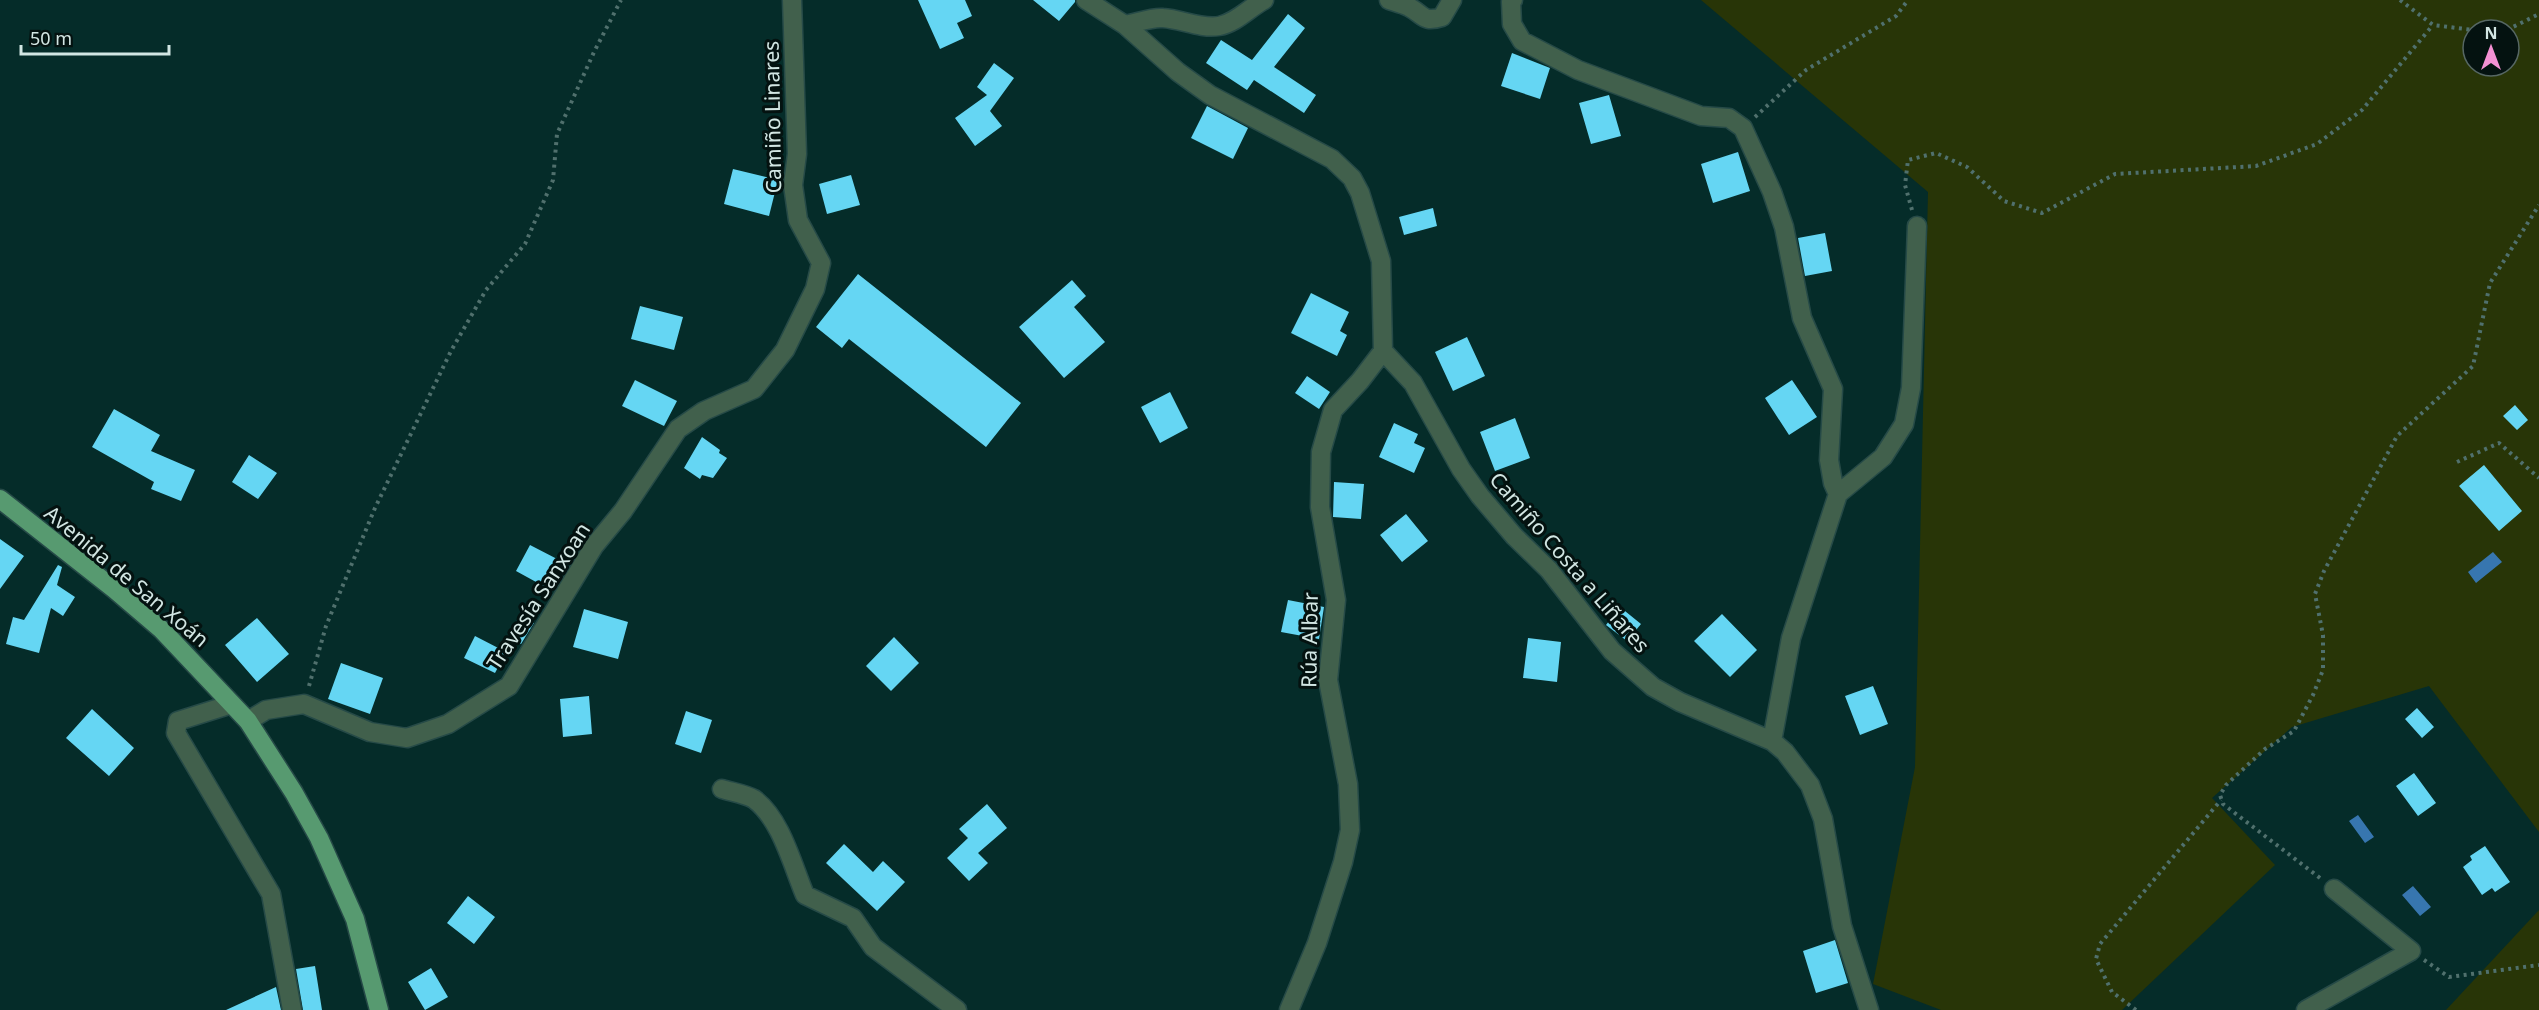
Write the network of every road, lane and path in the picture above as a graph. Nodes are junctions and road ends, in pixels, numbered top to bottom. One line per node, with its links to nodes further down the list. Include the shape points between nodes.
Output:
1 (621, 0): 25 (path, via 557,134 553,180 525,244 486,291 451,351 375,508 326,626)
2 (792, 0): 19 (street, Camiño Linares, via 797,154 793,185 798,220 821,263 815,289 785,350)
3 (1086, 0): 12 (street)
4 (1264, 0): 12 (street, via 1219,26 1161,18)
5 (1389, 0): 6 (street, via 1432,20 1442,17)
6 (1452, 0)
7 (1908, 0): 15 (path, via 1896,16 1806,70)
8 (2400, 0): 13 (path)
9 (1511, 1): 15 (street, via 1512,24 1522,41 1578,70 1701,116 1729,118)
10 (2539, 14): 11 (path)
11 (2521, 23)
12 (1125, 25): 18 (street, via 1210,95 1332,159 1352,178 1381,261)
13 (2433, 25): 14 (path); 17 (path, via 2362,110 2317,144 2256,166 2115,174 2042,213 2004,201 1967,167 1936,153 1908,160 1905,186)
14 (2461, 28)
15 (1743, 128): 22 (street, via 1772,192 1784,227 1802,318 1833,389 1829,459)
16 (2539, 205): 29 (path, via 2490,283 2473,366 2397,436 2324,571 2315,594 2323,635 2323,670 2294,730 2265,749 2226,785)
17 (1917, 226): 22 (street, via 1911,388 1904,424 1882,457)
18 (1383, 351): 27 (street, Camiño Costa a Liñares, via 1413,383 1480,496 1550,570 1612,651 1653,687); 36 (street, Rúa Albar, via 1333,410 1321,452 1320,507 1336,600 1328,680 1348,784 1350,830 1317,943)
19 (754, 389): 25 (street, Travesía Sanxoan, via 704,411 678,429 594,546 508,686 448,724 407,738 370,732)
20 (2457, 462): 21 (path, via 2499,443)
21 (2539, 478)
22 (1838, 494): 27 (street, via 1791,638)
23 (0, 499): 24 (main road, Avenida de San Xoán, via 162,630)
24 (232, 704): 26 (main road, Avenida de San Xoán); 33 (street, via 178,721 176,733 271,894)
25 (304, 704): 26 (street, via 266,710)
26 (248, 721): 34 (main road, Avenida de San Xoán, via 319,838 354,919)
27 (1772, 741): 37 (street, Camiño Costa a Liñares, via 1810,785 1823,819 1842,926)
28 (722, 789): 35 (street, via 751,798 765,809 805,895 853,918 873,947)
29 (2221, 799): 30 (path); 38 (path, via 2100,944 2096,959 2112,992)
30 (2334, 889): 31 (street)
31 (2411, 951): 32 (path, via 2449,978); 39 (street)
32 (2539, 965)
33 (292, 1010)
34 (379, 1010)
35 (957, 1010)
36 (1289, 1010)
37 (1869, 1010)
38 (2136, 1010)
39 (2306, 1010)

